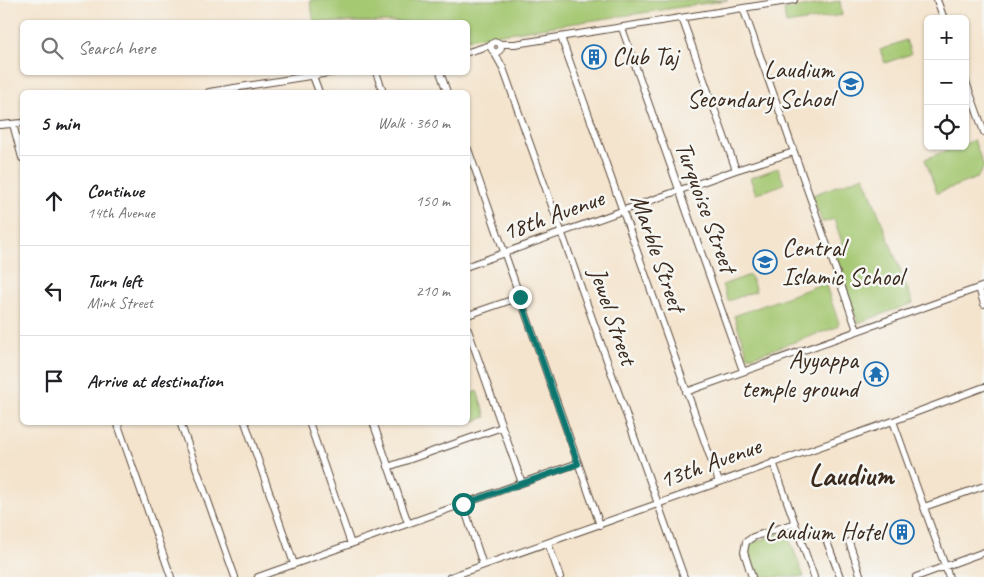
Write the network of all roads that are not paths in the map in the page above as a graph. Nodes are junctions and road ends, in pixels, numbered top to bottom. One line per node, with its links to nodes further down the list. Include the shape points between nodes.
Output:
1 (794, 0): 3 (street)
2 (937, 0): 4 (street)
3 (743, 8): 5 (street); 25 (street)
4 (943, 15)
5 (682, 18): 6 (street); 27 (street)
6 (622, 28): 7 (street); 28 (street, Turquoise Street)
7 (561, 37): 8 (street); 29 (street, Marble Street)
8 (496, 49): 9 (street); 30 (street, Jewel Street)
9 (470, 52)
10 (319, 75): 13 (street)
11 (377, 75): 17 (street)
12 (441, 75): 18 (street)
13 (314, 76): 14 (street); 16 (street)
14 (254, 89): 15 (street)
15 (239, 90)
16 (318, 90)
17 (382, 90)
18 (447, 90)
19 (969, 90): 23 (street)
20 (20, 123): 21 (street)
21 (13, 124): 22 (street); 24 (street)
22 (0, 125)
23 (984, 132)
24 (20, 150)
25 (794, 152): 27 (street, 18th Avenue); 37 (street)
26 (470, 155): 31 (street)
27 (736, 170): 28 (street, 18th Avenue)
28 (679, 191): 29 (street, 18th Avenue); 39 (street, Turquoise Street)
29 (623, 211): 30 (street, 18th Avenue); 41 (street, Marble Street)
30 (562, 233): 31 (street, 18th Avenue); 55 (street, Jewel Street)
31 (504, 254): 32 (street, 18th Avenue); 34 (street)
32 (470, 265)
33 (981, 287): 35 (street); 37 (street)
34 (520, 297): 36 (street); 50 (street)
35 (984, 304)
36 (470, 314)
37 (857, 330): 39 (street)
38 (470, 336): 48 (street)
39 (743, 371): 41 (street)
40 (984, 387): 42 (street, 13th Avenue)
41 (686, 392): 52 (street, Marble Street)
42 (893, 421): 49 (street, 13th Avenue); 57 (street)
43 (118, 425): 69 (street)
44 (181, 425): 70 (street)
45 (246, 425): 66 (street)
46 (309, 425): 64 (street)
47 (374, 425): 51 (street)
48 (502, 427): 51 (street); 53 (street)
49 (773, 462): 52 (street, 13th Avenue); 58 (street)
50 (578, 464): 53 (street); 60 (street)
51 (388, 467): 59 (street)
52 (719, 482): 55 (street, 13th Avenue)
53 (522, 483): 56 (street)
54 (984, 486): 57 (street)
55 (658, 503): 60 (street, 13th Avenue); 74 (street, Jewel Street)
56 (463, 504): 59 (street); 67 (street)
57 (924, 507): 68 (street)
58 (795, 522): 75 (street, via 746,542 745,556); 76 (street)
59 (408, 523): 64 (street)
60 (600, 525): 63 (street, 13th Avenue)
61 (826, 539): 77 (street)
62 (849, 542): 78 (street)
63 (548, 543): 67 (street, 13th Avenue); 73 (street)
64 (351, 544): 66 (street)
65 (984, 552): 68 (street)
66 (294, 564): 71 (street)
67 (483, 565): 72 (street, 13th Avenue)
68 (945, 567): 79 (street); 80 (street)
69 (171, 577)
70 (235, 577)
71 (258, 577)
72 (450, 577)
73 (560, 577)
74 (684, 577)
75 (752, 577)
76 (814, 577)
77 (840, 577)
78 (862, 577)
79 (916, 577)
80 (948, 577)

